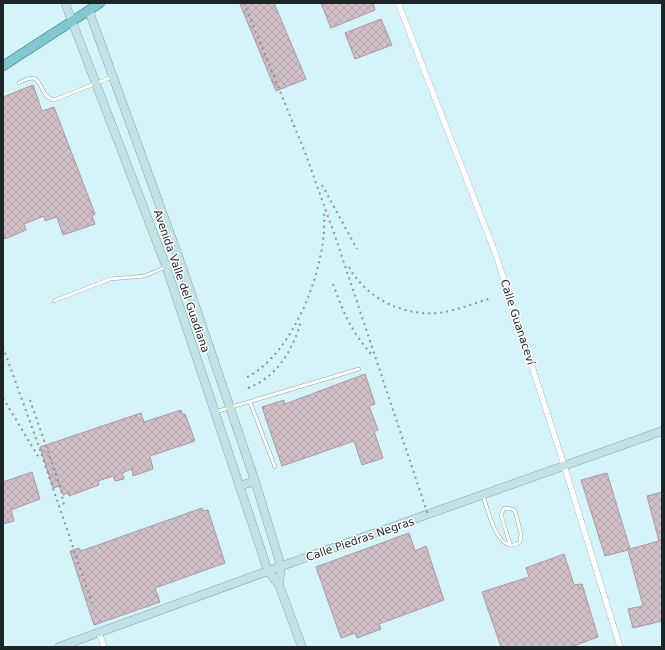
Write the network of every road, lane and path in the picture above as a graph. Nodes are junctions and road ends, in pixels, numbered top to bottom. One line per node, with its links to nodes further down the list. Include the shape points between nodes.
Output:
1 (65, 3): 5 (main road, Avenida Valle del Guadiana)
2 (100, 3): 4 (main road)
3 (398, 3): 18 (street, Calle Guanaceví, via 496,255)
4 (87, 7): 5 (main road); 7 (main road, Avenida Valle del Guadiana)
5 (72, 22): 6 (main road); 9 (main road, Avenida Valle del Guadiana)
6 (3, 66)
7 (113, 76): 9 (lane); 10 (main road, Avenida Valle del Guadiana)
8 (19, 83): 9 (lane, via 34,78 40,83 45,96 54,100)
9 (96, 83): 11 (main road, Avenida Valle del Guadiana)
10 (180, 261): 11 (lane); 15 (main road, Avenida Valle del Guadiana)
11 (166, 266): 12 (lane, via 145,276 110,279); 16 (main road, Avenida Valle del Guadiana)
12 (54, 301)
13 (359, 370): 14 (lane)
14 (250, 402): 15 (lane); 19 (lane)
15 (230, 408): 16 (lane); 20 (main road, Avenida Valle del Guadiana)
16 (213, 412): 21 (main road, Avenida Valle del Guadiana)
17 (662, 432): 18 (main road, Calle Piedras Negras)
18 (564, 465): 22 (main road, Calle Piedras Negras); 31 (street, Calle Guanaceví)
19 (275, 467)
20 (255, 481): 21 (main road); 24 (main road, Avenida Valle del Guadiana)
21 (239, 486): 25 (main road, Avenida Valle del Guadiana)
22 (483, 496): 23 (lane, via 498,537 501,542); 24 (main road, Calle Piedras Negras)
23 (510, 544): 23 (lane, via 520,542 521,534 515,511 504,508 501,515)
24 (281, 566): 25 (main road, Calle Piedras Negras); 26 (main road)
25 (268, 571): 26 (main road, Avenida Valle del Guadiana); 27 (main road, Calle Piedras Negras)
26 (279, 586): 30 (main road)
27 (99, 632): 28 (main road, Calle Piedras Negras); 29 (street)
28 (59, 647)
29 (104, 647)
30 (302, 647)
31 (620, 647)

